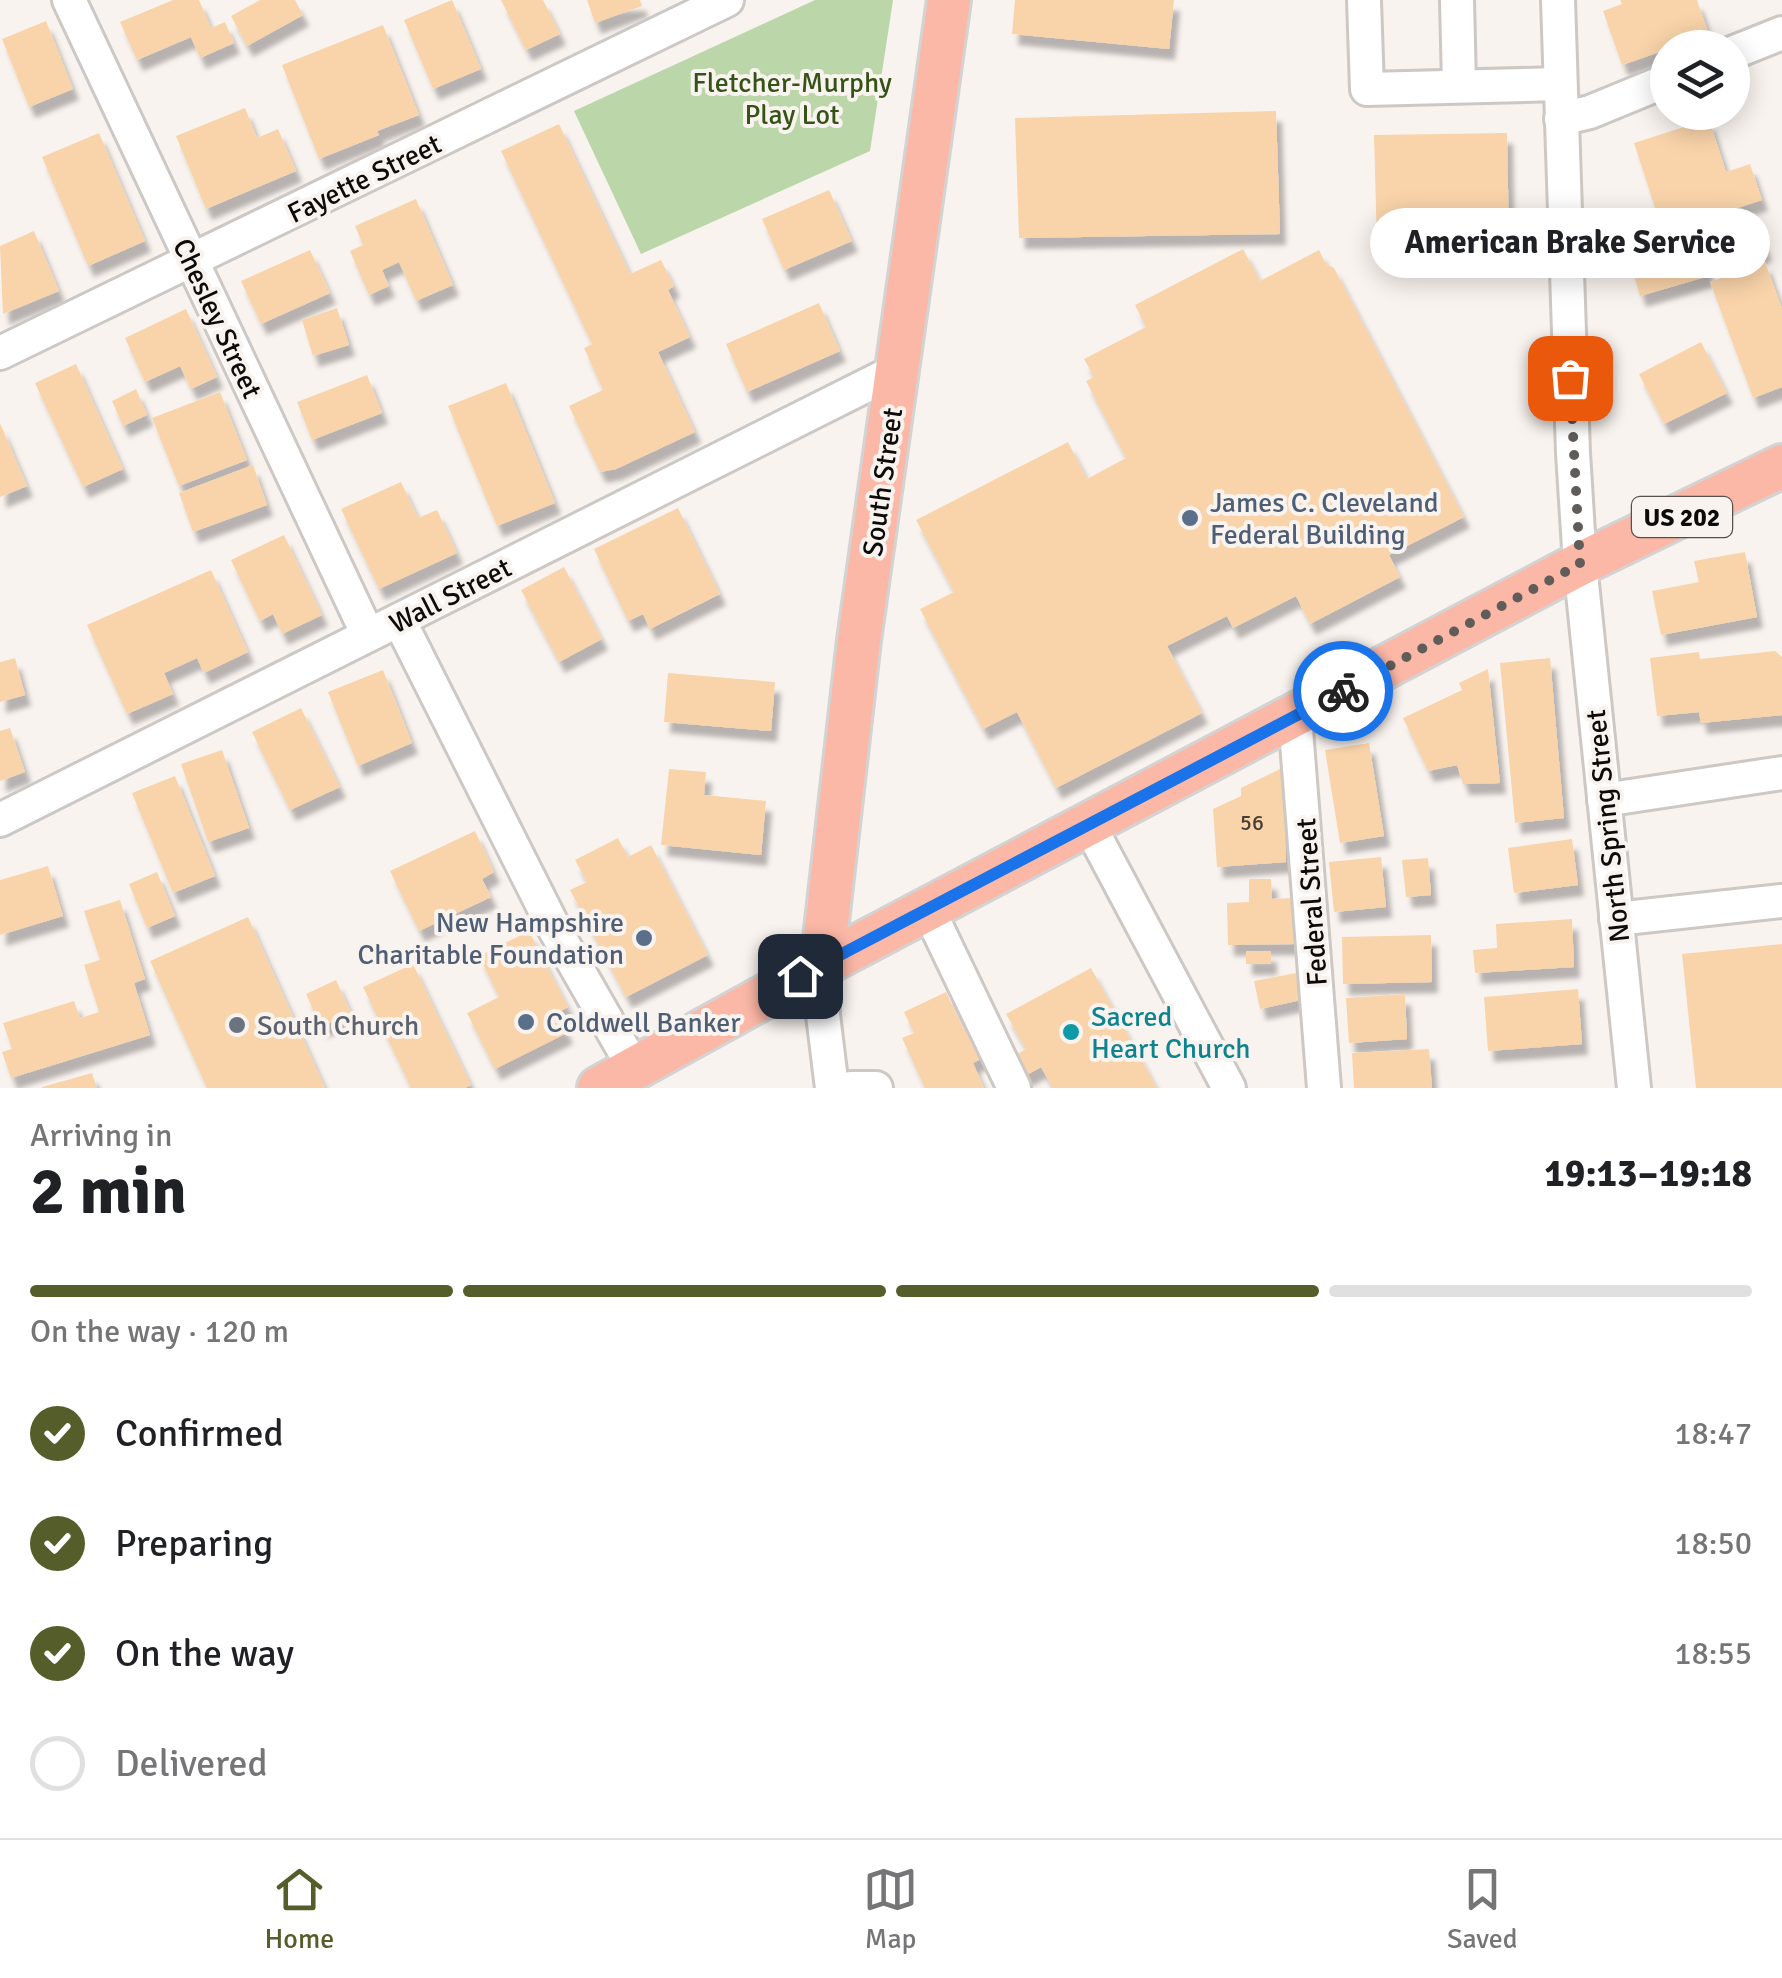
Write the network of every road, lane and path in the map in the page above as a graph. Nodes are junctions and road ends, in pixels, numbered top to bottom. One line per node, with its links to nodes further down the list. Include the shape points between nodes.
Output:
1 (69, 0): 13 (street, Chesley Street)
2 (728, 0): 13 (street, Fayette Street)
3 (950, 0): 15 (main road, South Street)
4 (1364, 0): 10 (street, via 1366,89)
5 (1457, 0): 10 (street)
6 (1558, 0): 9 (street, North Spring Street)
7 (1782, 33): 8 (street)
8 (1750, 46)
9 (1560, 84): 10 (street); 12 (street, North Spring Street)
10 (1459, 85)
11 (1650, 87): 12 (street)
12 (1561, 119): 17 (street, North Spring Street)
13 (192, 262): 14 (street, Fayette Street); 19 (street, Chesley Street)
14 (0, 353)
15 (899, 369): 18 (street, Wall Street); 28 (main road, South Street)
16 (1782, 466): 17 (main road, US 202)
17 (1580, 564): 20 (main road, US 202); 22 (street, North Spring Street)
18 (400, 620): 19 (street, Wall Street); 29 (street, via 554,928)
19 (368, 635): 23 (street, Wall Street)
20 (1296, 717): 24 (main road, US 202); 35 (street, Federal Street)
21 (1782, 773): 22 (street)
22 (1604, 800): 27 (street, North Spring Street)
23 (0, 820)
24 (1089, 825): 26 (main road, US 202); 34 (street)
25 (1782, 901): 27 (street)
26 (928, 909): 28 (main road, US 202); 33 (street)
27 (1616, 919): 36 (street, North Spring Street)
28 (822, 964): 29 (main road, US 202); 30 (street)
29 (616, 1078)
30 (832, 1088)
31 (851, 1088): 32 (street)
32 (876, 1088)
33 (1014, 1088)
34 (1228, 1088)
35 (1324, 1088)
36 (1634, 1088)

